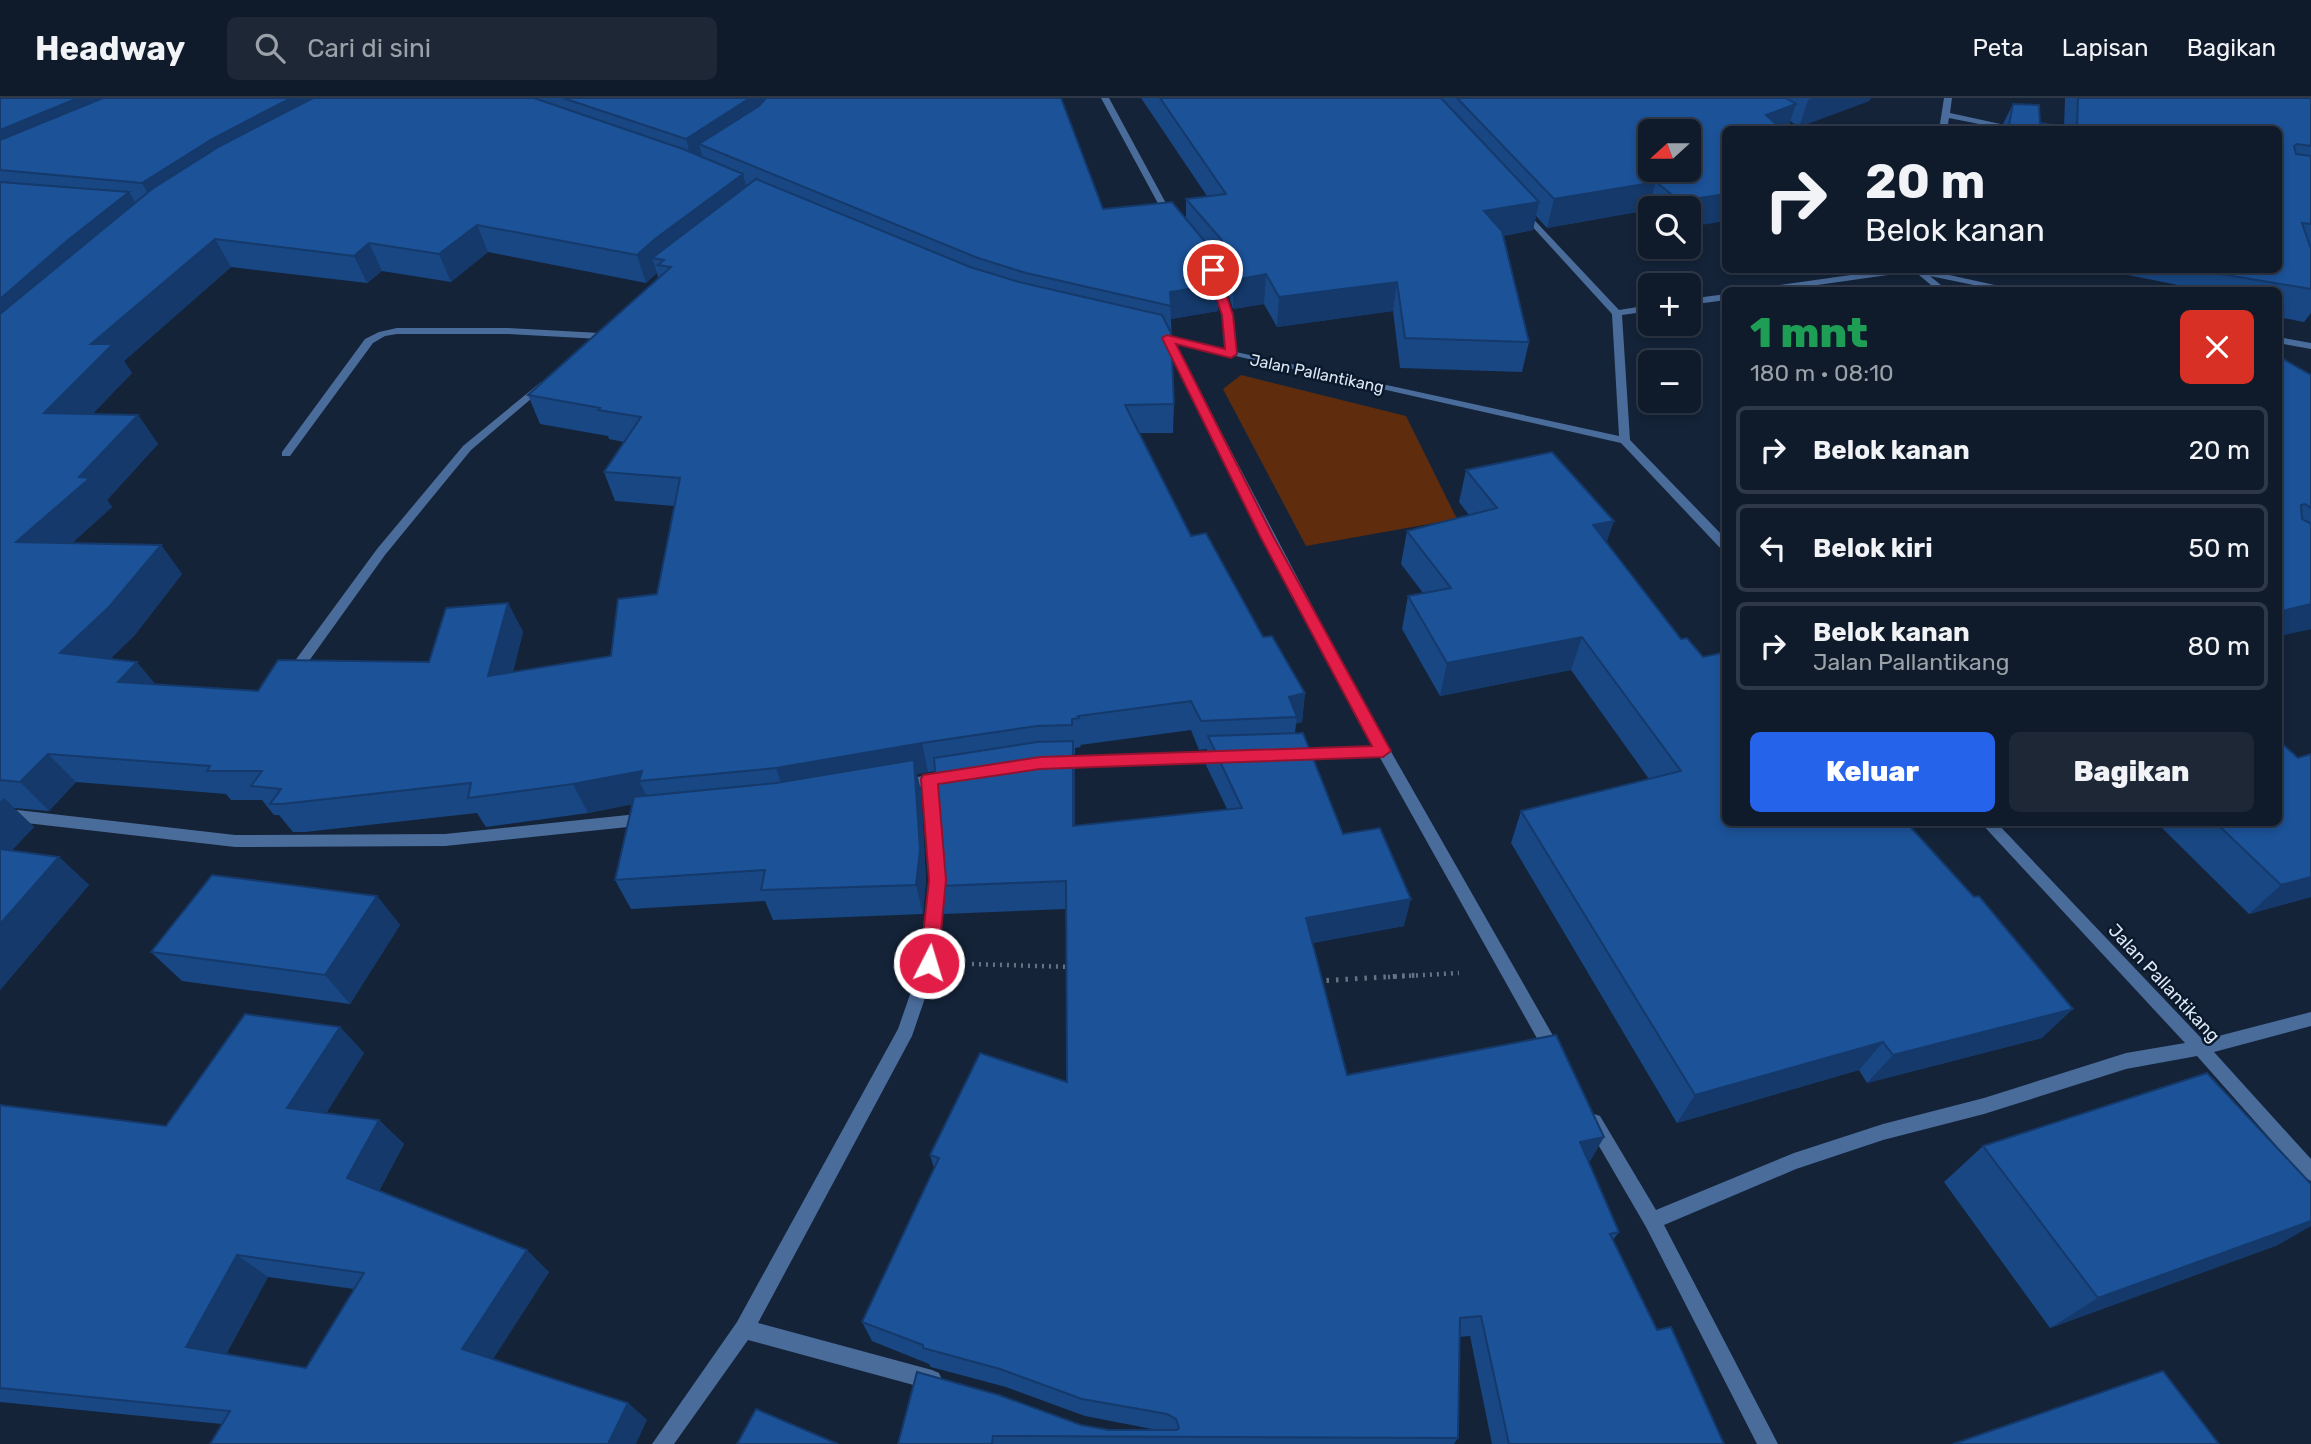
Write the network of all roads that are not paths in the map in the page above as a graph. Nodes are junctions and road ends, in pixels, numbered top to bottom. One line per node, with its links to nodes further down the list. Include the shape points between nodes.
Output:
1 (1105, 98): 9 (street)
2 (1747, 98): 5 (street)
3 (1948, 98): 4 (street)
4 (1947, 116): 6 (street); 7 (street)
5 (1789, 126)
6 (1944, 126)
7 (2002, 126)
8 (1512, 199): 22 (street)
9 (1179, 229)
10 (1204, 260): 30 (street, via 1213,270 1227,315)
11 (1882, 273): 16 (street)
12 (1920, 273): 17 (street)
13 (1927, 273): 15 (street)
14 (1950, 273): 15 (street)
15 (1954, 280): 18 (street)
16 (1786, 287)
17 (1938, 287)
18 (1995, 287)
19 (1722, 298): 20 (street)
20 (1701, 300)
21 (1638, 310): 22 (street)
22 (1617, 313): 32 (street)
23 (610, 327): 25 (street)
24 (1139, 331): 26 (street, Jalan Pallantikang)
25 (600, 336): 28 (street); 33 (street, via 508,331 382,334 369,341)
26 (1167, 338): 30 (street, Jalan Pallantikang); 36 (street)
27 (2282, 341): 29 (street)
28 (590, 345)
29 (2311, 345)
30 (1231, 354): 32 (street, Jalan Pallantikang)
31 (549, 379): 35 (street, via 467,448 381,552)
32 (1625, 440): 34 (street)
33 (286, 454)
34 (1722, 543)
35 (291, 676)
36 (1383, 751): 37 (street); 48 (street)
37 (1275, 755)
38 (1234, 757): 39 (street)
39 (1040, 763)
40 (966, 774): 41 (street)
41 (929, 779): 42 (street); 52 (street, via 937,880 929,963 906,1031)
42 (890, 786)
43 (0, 814): 44 (street, via 235,841 445,840)
44 (664, 817)
45 (1991, 826): 47 (street, Jalan Pallantikang)
46 (2311, 1019): 47 (street)
47 (2200, 1048): 50 (street, Jalan Pallantikang); 51 (street, via 2126,1061 1883,1132 1794,1161)
48 (1561, 1066)
49 (1582, 1101): 51 (street)
50 (2311, 1172)
51 (1651, 1221): 55 (street)
52 (744, 1329): 53 (street); 54 (street)
53 (953, 1385)
54 (662, 1444)
55 (1768, 1444)

